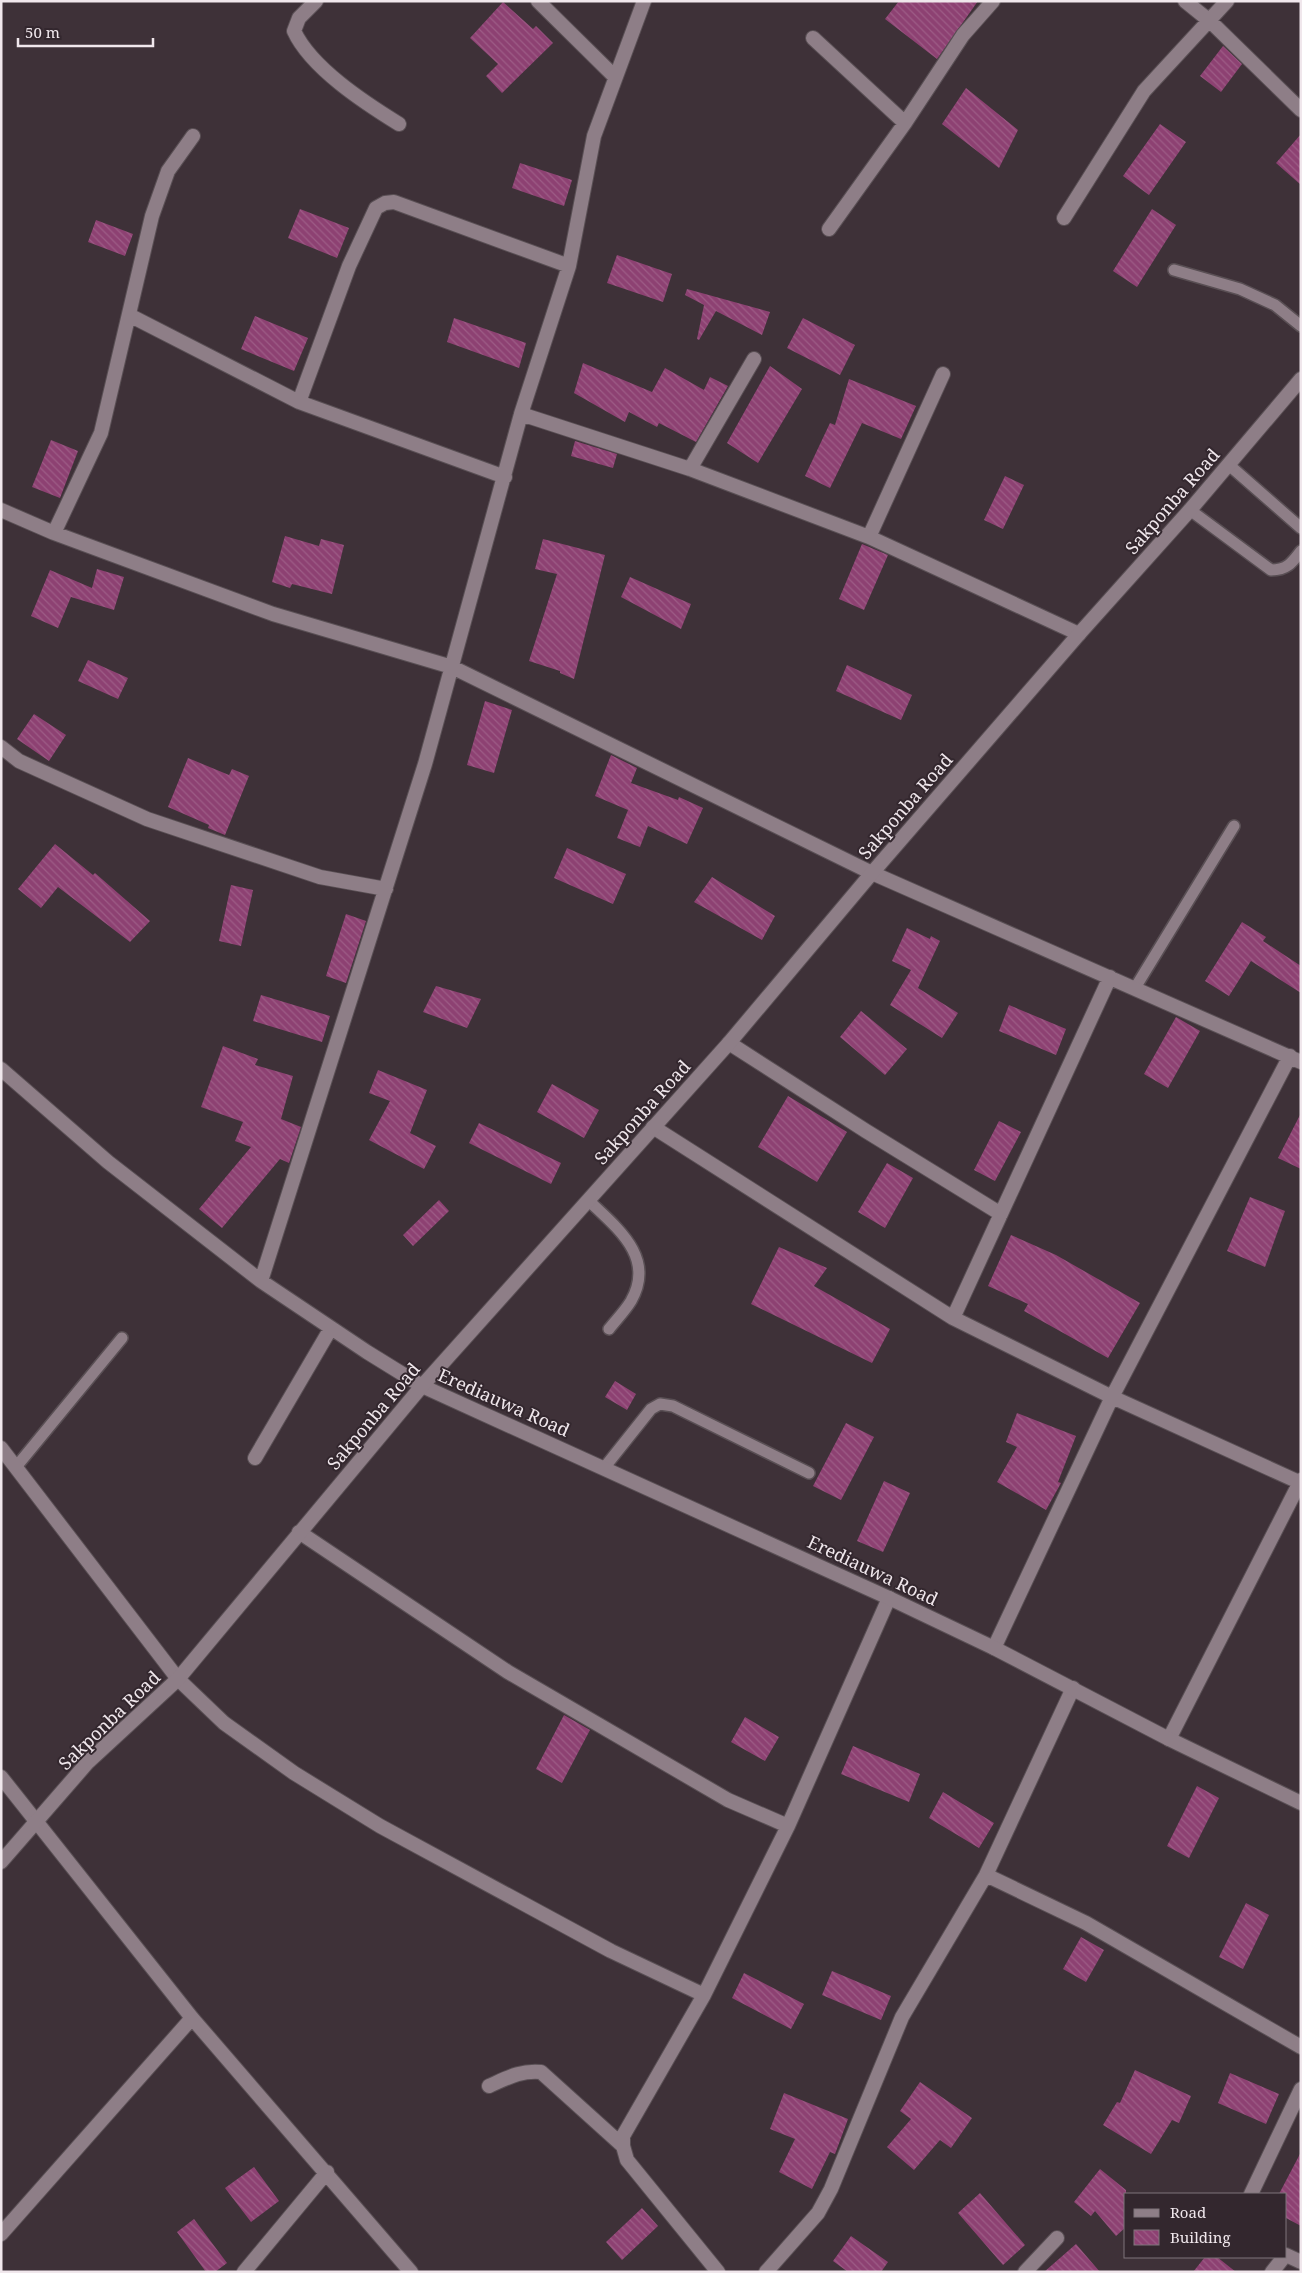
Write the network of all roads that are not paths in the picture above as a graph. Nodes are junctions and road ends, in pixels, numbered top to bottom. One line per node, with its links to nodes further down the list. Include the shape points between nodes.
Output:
1 (316, 1): 12 (street, via 299,18 294,31 301,45 355,96)
2 (538, 1): 9 (street)
3 (644, 1): 9 (street)
4 (993, 1): 11 (street, via 963,35)
5 (1186, 1): 7 (street)
6 (1227, 1): 7 (street)
7 (1210, 22): 10 (street); 14 (street, via 1144,92)
8 (813, 38): 11 (street)
9 (614, 76): 16 (street, via 594,136)
10 (1301, 110)
11 (905, 123): 15 (street)
12 (399, 124)
13 (193, 136): 18 (street, via 164,180)
14 (1064, 218)
15 (829, 229)
16 (569, 266): 23 (street, via 394,202 385,203 376,208 349,266); 24 (street)
17 (1174, 270): 19 (lane, via 1240,289 1275,305)
18 (128, 315): 23 (street); 31 (street, via 101,433)
19 (1301, 326)
20 (754, 359): 26 (street)
21 (943, 374): 32 (street)
22 (1301, 379): 25 (street, Sakponba Road)
23 (299, 402): 27 (street)
24 (521, 414): 26 (street); 27 (street)
25 (1229, 464): 29 (street, Sakponba Road); 30 (lane)
26 (690, 469): 32 (street)
27 (505, 477): 35 (street)
28 (1, 510): 31 (street)
29 (1190, 510): 33 (lane, via 1271,570 1290,566); 34 (street, Sakponba Road)
30 (1301, 528)
31 (54, 533): 35 (street, via 273,614)
32 (869, 537): 34 (street)
33 (1301, 551)
34 (1079, 634): 38 (street, Sakponba Road)
35 (452, 667): 38 (street); 39 (street)
36 (1, 747): 39 (street, via 19,761 147,819 320,878)
37 (1234, 826): 41 (lane)
38 (872, 873): 40 (street); 42 (street, Sakponba Road)
39 (386, 889): 48 (street)
40 (1110, 977): 41 (street); 47 (street)
41 (1135, 988): 43 (street)
42 (729, 1043): 45 (street, Sakponba Road); 47 (street)
43 (1295, 1059): 54 (street)
44 (1, 1069): 48 (street, Erediauwa Road, via 108,1162)
45 (653, 1127): 46 (street, Sakponba Road); 49 (street)
46 (588, 1200): 51 (lane, via 627,1238 640,1280 631,1302); 53 (street, Sakponba Road)
47 (1001, 1214): 49 (street)
48 (261, 1281): 50 (street, Erediauwa Road)
49 (953, 1318): 54 (street)
50 (331, 1328): 53 (street, Erediauwa Road); 56 (street)
51 (609, 1329)
52 (122, 1338): 57 (lane)
53 (422, 1386): 58 (street, Erediauwa Road); 61 (street, Sakponba Road)
54 (1112, 1397): 60 (street); 63 (street)
55 (1, 1448): 57 (street)
56 (255, 1458)
57 (16, 1467): 64 (street)
58 (604, 1468): 59 (lane, via 651,1409 660,1404 673,1406); 62 (street, Erediauwa Road)
59 (809, 1473)
60 (1300, 1482): 66 (street)
61 (298, 1532): 64 (street, Sakponba Road); 70 (street, via 508,1672 728,1800)
62 (889, 1598): 63 (street, Erediauwa Road); 70 (street)
63 (994, 1648): 65 (street, Erediauwa Road)
64 (178, 1679): 69 (street, Sakponba Road, via 88,1762); 73 (street, via 224,1722 294,1773 380,1826 611,1951)
65 (1073, 1688): 66 (street, Erediauwa Road); 72 (street)
66 (1169, 1739): 68 (street, Erediauwa Road)
67 (1, 1777): 69 (street)
68 (1301, 1803)
69 (38, 1821): 71 (street, Sakponba Road); 74 (street)
70 (788, 1826): 73 (street)
71 (1, 1862)
72 (986, 1875): 75 (street, via 1086,1923); 89 (street, via 902,2017 818,2214)
73 (704, 1995): 78 (street, via 623,2136)
74 (192, 2018): 79 (street); 81 (street)
75 (1301, 2047)
76 (489, 2086): 78 (street, via 514,2074 541,2072)
77 (1301, 2089): 80 (street)
78 (623, 2146): 88 (street, via 627,2160)
79 (327, 2172): 86 (street); 87 (street)
80 (1251, 2193)
81 (1, 2234)
82 (1057, 2238): 90 (street)
83 (1287, 2257): 85 (street)
84 (1283, 2258): 91 (street)
85 (1301, 2262)
86 (244, 2272)
87 (411, 2272)
88 (718, 2272)
89 (766, 2272)
90 (1025, 2272)
91 (1272, 2272)

